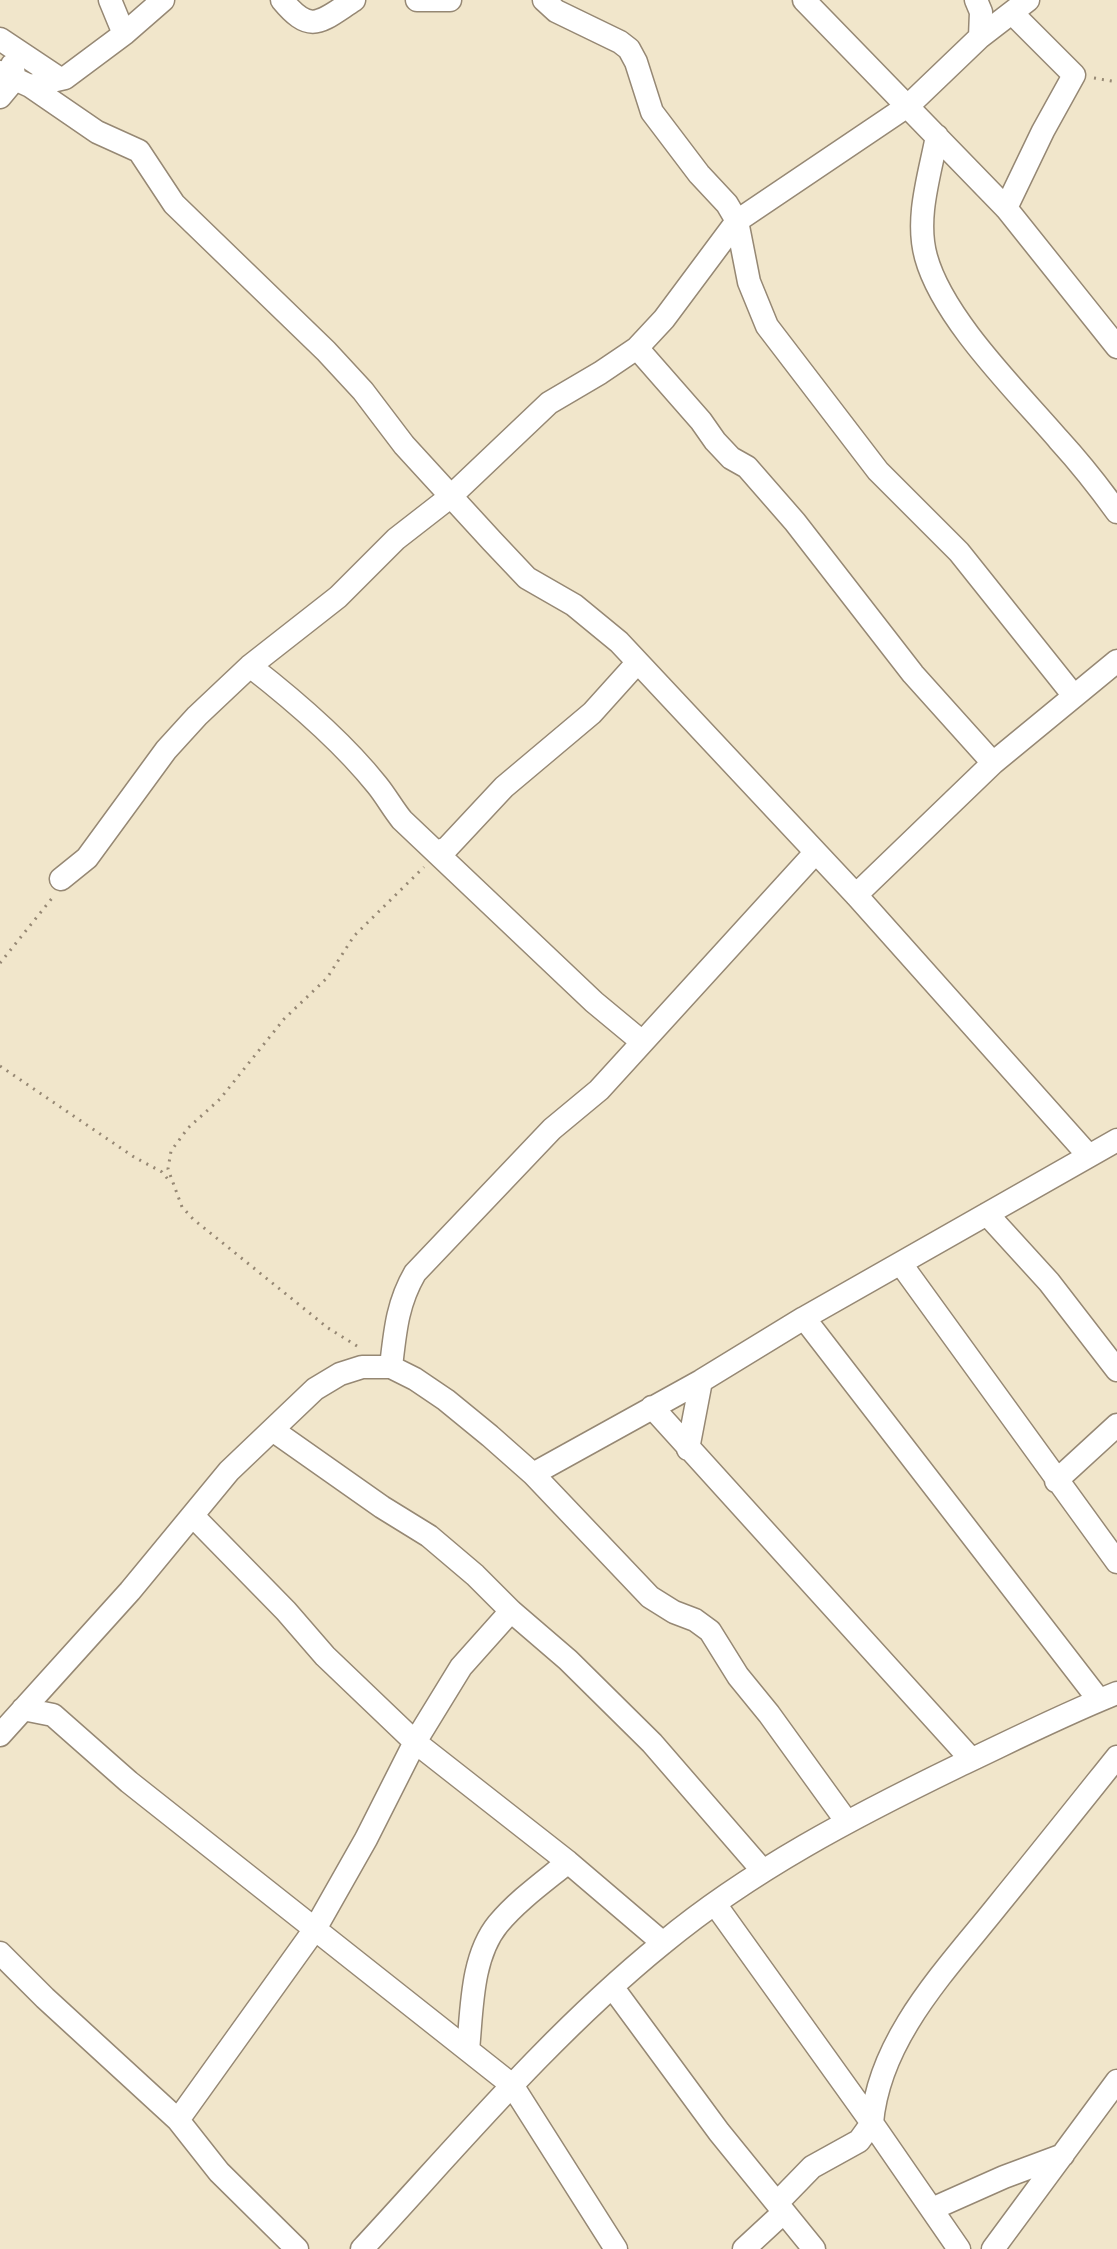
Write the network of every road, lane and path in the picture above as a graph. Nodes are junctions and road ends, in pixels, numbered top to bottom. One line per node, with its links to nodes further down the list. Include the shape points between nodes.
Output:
1 (110, 0): 11 (street)
2 (163, 0): 11 (street)
3 (282, 0): 4 (street, via 302,22 312,23)
4 (354, 0)
5 (417, 0): 6 (street)
6 (450, 0)
7 (544, 0): 23 (street, via 629,49 652,112)
8 (804, 0): 19 (street)
9 (976, 0): 12 (street)
10 (1020, 7): 12 (street); 14 (street)
11 (124, 34): 15 (street)
12 (980, 37): 19 (street)
13 (2, 42): 15 (street); 16 (street)
14 (1074, 75): 17 (path); 22 (street)
15 (62, 78): 16 (street); 20 (street)
16 (15, 79): 18 (street); 20 (street)
17 (1117, 82)
18 (0, 97)
19 (909, 105): 21 (street); 23 (street)
20 (62, 109): 26 (street, via 139,151 174,204 326,351)
21 (937, 136): 22 (street); 27 (street, via 922,219 925,256 938,288 973,340)
22 (1006, 208): 24 (street)
23 (737, 221): 25 (street); 31 (street, via 749,282 767,326 878,471 959,552)
24 (1117, 347)
25 (637, 348): 26 (street, via 549,403); 32 (street, via 715,441 747,467 795,522 913,674)
26 (450, 497): 29 (street, via 527,578 574,605); 30 (street, via 396,539 338,597)
27 (1117, 512)
28 (1117, 661): 31 (street)
29 (637, 663): 33 (street, via 592,713); 34 (street)
30 (250, 666): 33 (street, via 327,732 402,820); 35 (street, via 166,750 87,858)
31 (1074, 696): 32 (street)
32 (993, 763): 36 (street)
33 (437, 852): 38 (street); 42 (path, via 354,936 327,978 188,1128 171,1151 168,1169)
34 (815, 853): 36 (street); 38 (street)
35 (61, 879): 37 (path, via 52,899)
36 (856, 895): 41 (street)
37 (0, 963)
38 (641, 1041): 46 (street, via 599,1090 552,1129 415,1273)
39 (0, 1066): 42 (path, via 162,1172)
40 (1117, 1140): 41 (street)
41 (1089, 1156): 43 (street)
42 (174, 1186): 46 (path, via 193,1219)
43 (987, 1214): 44 (street); 47 (street, via 1049,1282)
44 (901, 1264): 45 (street); 54 (street)
45 (804, 1318): 48 (street); 59 (street)
46 (375, 1363): 51 (street, via 315,1389); 53 (street, via 415,1379 446,1400)
47 (1117, 1370)
48 (701, 1381): 49 (street); 52 (street)
49 (652, 1407): 52 (street); 53 (street)
50 (1117, 1425): 54 (street)
51 (274, 1431): 55 (street, via 229,1471); 57 (street, via 429,1536)
52 (688, 1449): 65 (street)
53 (533, 1474): 66 (street, via 650,1597 710,1631)
54 (1056, 1481): 56 (street)
55 (193, 1516): 58 (street); 63 (street)
56 (1117, 1562)
57 (511, 1611): 63 (street, via 461,1667); 68 (street, via 652,1743)
58 (50, 1679): 60 (street); 61 (street)
59 (1108, 1696): 65 (street)
60 (23, 1709): 61 (street); 62 (street)
61 (53, 1715): 70 (street)
62 (0, 1735)
63 (415, 1742): 67 (street); 70 (street)
64 (1117, 1757): 78 (street, via 924,1997 878,2086)
65 (971, 1759): 66 (street)
66 (847, 1822): 68 (street)
67 (568, 1862): 71 (street); 74 (street, via 497,1925 476,1983)
68 (763, 1871): 69 (street)
69 (715, 1904): 71 (street); 78 (street)
70 (315, 1929): 74 (street); 77 (street)
71 (663, 1943): 73 (street)
72 (0, 1953): 77 (street)
73 (613, 1988): 76 (street); 80 (street)
74 (468, 2050): 76 (street)
75 (1117, 2081): 79 (street)
76 (512, 2085): 83 (street); 84 (street)
77 (178, 2120): 82 (street, via 219,2172)
78 (872, 2123): 80 (street, via 859,2141 812,2167); 81 (street)
79 (1064, 2155): 81 (street); 88 (street)
80 (780, 2208): 85 (street); 86 (street)
81 (932, 2209): 87 (street)
82 (297, 2249)
83 (362, 2249)
84 (616, 2249)
85 (744, 2249)
86 (814, 2249)
87 (959, 2249)
88 (993, 2249)

